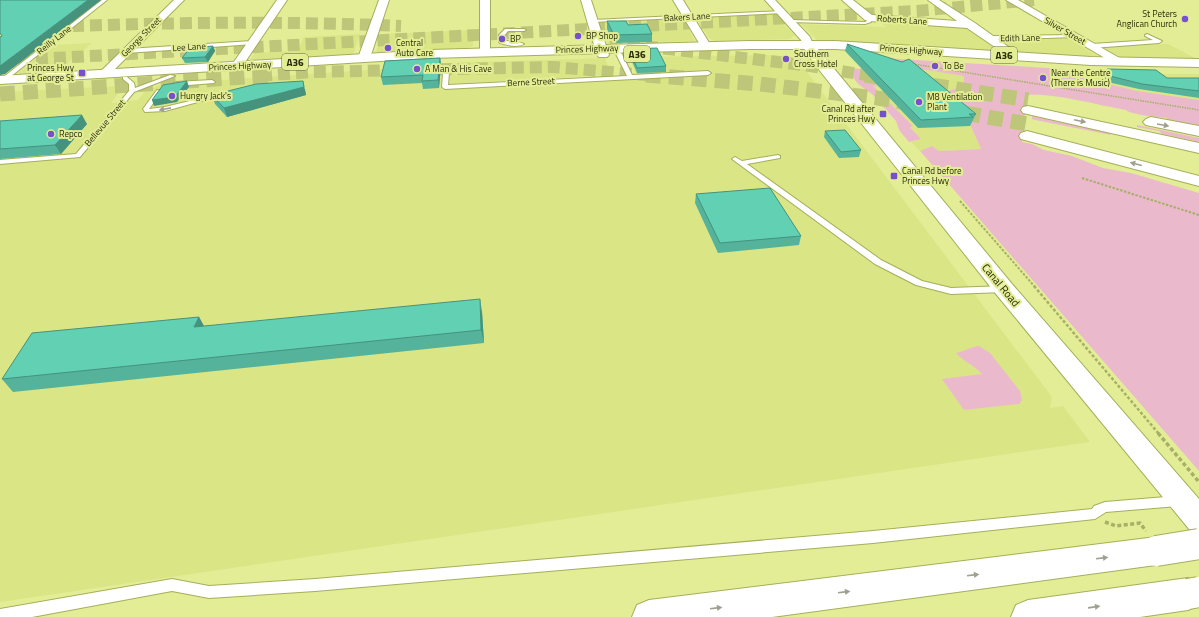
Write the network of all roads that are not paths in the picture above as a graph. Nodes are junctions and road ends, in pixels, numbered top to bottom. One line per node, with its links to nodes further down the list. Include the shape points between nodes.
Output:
1 (105, 0): 44 (lane, Reilly Lane)
2 (178, 0): 30 (street, George Street)
3 (282, 0): 24 (street)
4 (384, 0): 34 (street)
5 (485, 0): 31 (street)
6 (586, 0): 15 (street)
7 (678, 0): 13 (street)
8 (770, 0): 12 (street)
9 (847, 0): 14 (street)
10 (933, 0): 17 (street)
11 (1011, 0): 21 (street, Silver Street)
12 (782, 12): 13 (lane, Bakers Lane); 16 (street)
13 (688, 17): 15 (lane, Bakers Lane); 26 (street)
14 (869, 18): 16 (lane, Roberts Lane, via 869,22 865,23); 17 (street, Roberts Lane)
15 (593, 21): 29 (street)
16 (789, 21): 28 (street)
17 (970, 25): 22 (street)
18 (524, 30): 20 (lane, via 507,30)
19 (1148, 35): 27 (lane, via 1159,41)
20 (501, 36)
21 (1074, 36): 22 (lane, Edith Lane); 27 (street, Silver Street)
22 (989, 38): 33 (street)
23 (502, 42): 25 (lane)
24 (252, 43): 30 (lane, Lee Lane); 37 (street)
25 (521, 44)
26 (706, 46): 28 (main road, Princes Highway / A36); 29 (main road, Princes Highway / A36)
27 (1092, 46): 35 (street, Silver Street)
28 (811, 48): 32 (main road, Princes Highway / A36); 33 (main road, Princes Highway / A36); 38 (main road, Princes Highway / A36, via 1107,68); 56 (main road, Canal Road)
29 (602, 51): 31 (main road, Princes Highway / A36); 32 (main road, Princes Highway / A36); 46 (main road, Princes Highway / A36, via 446,59)
30 (126, 52): 41 (street, George Street)
31 (485, 52): 34 (main road, Princes Highway / A36)
32 (619, 54): 43 (lane)
33 (1014, 56): 35 (main road, Princes Highway / A36)
34 (364, 58): 37 (main road, Princes Highway / A36)
35 (1119, 62): 36 (main road, Princes Highway / A36)
36 (1199, 63)
37 (237, 66): 41 (main road, Princes Highway / A36)
38 (1199, 69)
39 (446, 73): 43 (lane, Berne Street, via 445,87)
40 (708, 73): 43 (lane, Berne Street)
41 (104, 74): 44 (main road, Princes Highway / A36)
42 (125, 78): 44 (main road, Princes Highway / A36); 46 (main road, Princes Highway / A36); 47 (lane, Bellevue Street, via 132,84)
43 (631, 78)
44 (1, 82)
45 (212, 82): 46 (lane, Bellevue Street)
46 (169, 83): 47 (lane, Bellevue Street); 48 (lane, one-way to 46, via 147,111 161,89)
47 (132, 91): 54 (lane, Bellevue Street, via 78,156)
48 (202, 100)
49 (1028, 118): 50 (main road, one-way to 50); 51 (main road, one-way to 51); 53 (main road); 55 (main road, one-way to 49)
50 (1199, 131)
51 (1199, 148)
52 (778, 157): 56 (lane, via 738,161 878,262 919,283 951,291)
53 (1199, 160)
54 (0, 162)
55 (1195, 180)
56 (1004, 289): 57 (main road, Canal Road)
57 (1194, 501): 60 (lane, via 1105,507 1095,514 873,537 315,585 208,592 172,585)
58 (1199, 544): 61 (main road, one-way to 58, bridge)
59 (1193, 593): 62 (main road, one-way to 59)
60 (0, 616)
61 (649, 617)
62 (1028, 617)

